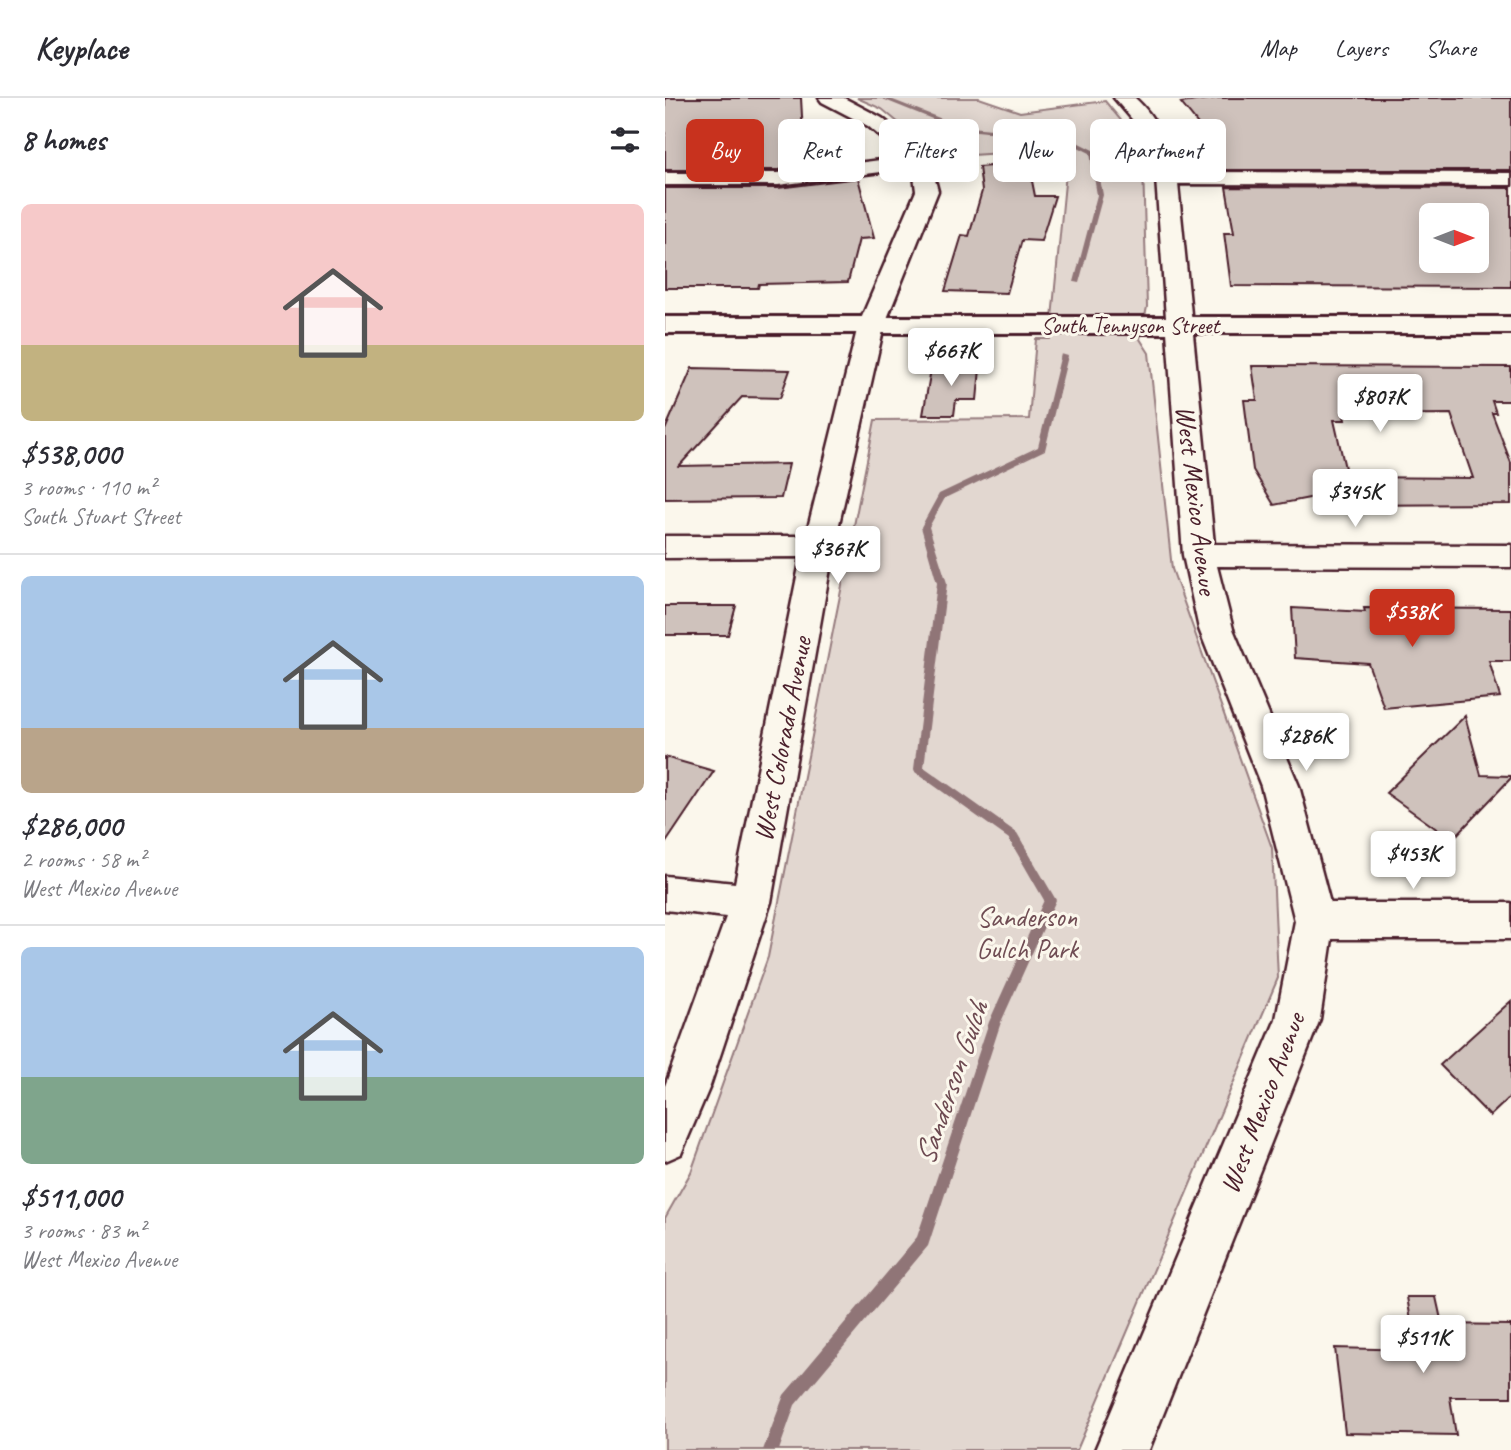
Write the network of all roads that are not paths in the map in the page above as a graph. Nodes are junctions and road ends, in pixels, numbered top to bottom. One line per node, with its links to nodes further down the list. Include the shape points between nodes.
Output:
1 (829, 98): 4 (street)
2 (1124, 98): 3 (street, West Mexico Avenue)
3 (1144, 119)
4 (879, 125)
5 (879, 166): 7 (street, via 778,179)
6 (1226, 178): 8 (street)
7 (665, 179)
8 (1511, 179)
9 (926, 182): 13 (street, West Colorado Avenue, via 927,191)
10 (1167, 182): 14 (street, West Mexico Avenue)
11 (665, 325): 13 (street, South Tennyson Street)
12 (1511, 325): 14 (street, South Tennyson Street)
13 (871, 326): 14 (street, South Tennyson Street); 15 (street, West Colorado Avenue)
14 (1178, 326): 17 (street, West Mexico Avenue)
15 (819, 546): 16 (street); 20 (street, West Colorado Avenue)
16 (665, 547)
17 (1199, 555): 18 (street); 22 (street, West Mexico Avenue, via 1216,629 1280,786)
18 (1511, 556)
19 (665, 893): 20 (street)
20 (751, 902): 23 (street, West Colorado Avenue, via 688,1086)
21 (1511, 921): 22 (street)
22 (1315, 922): 24 (street, West Mexico Avenue, via 1298,1019)
23 (665, 1138)
24 (1122, 1450)

